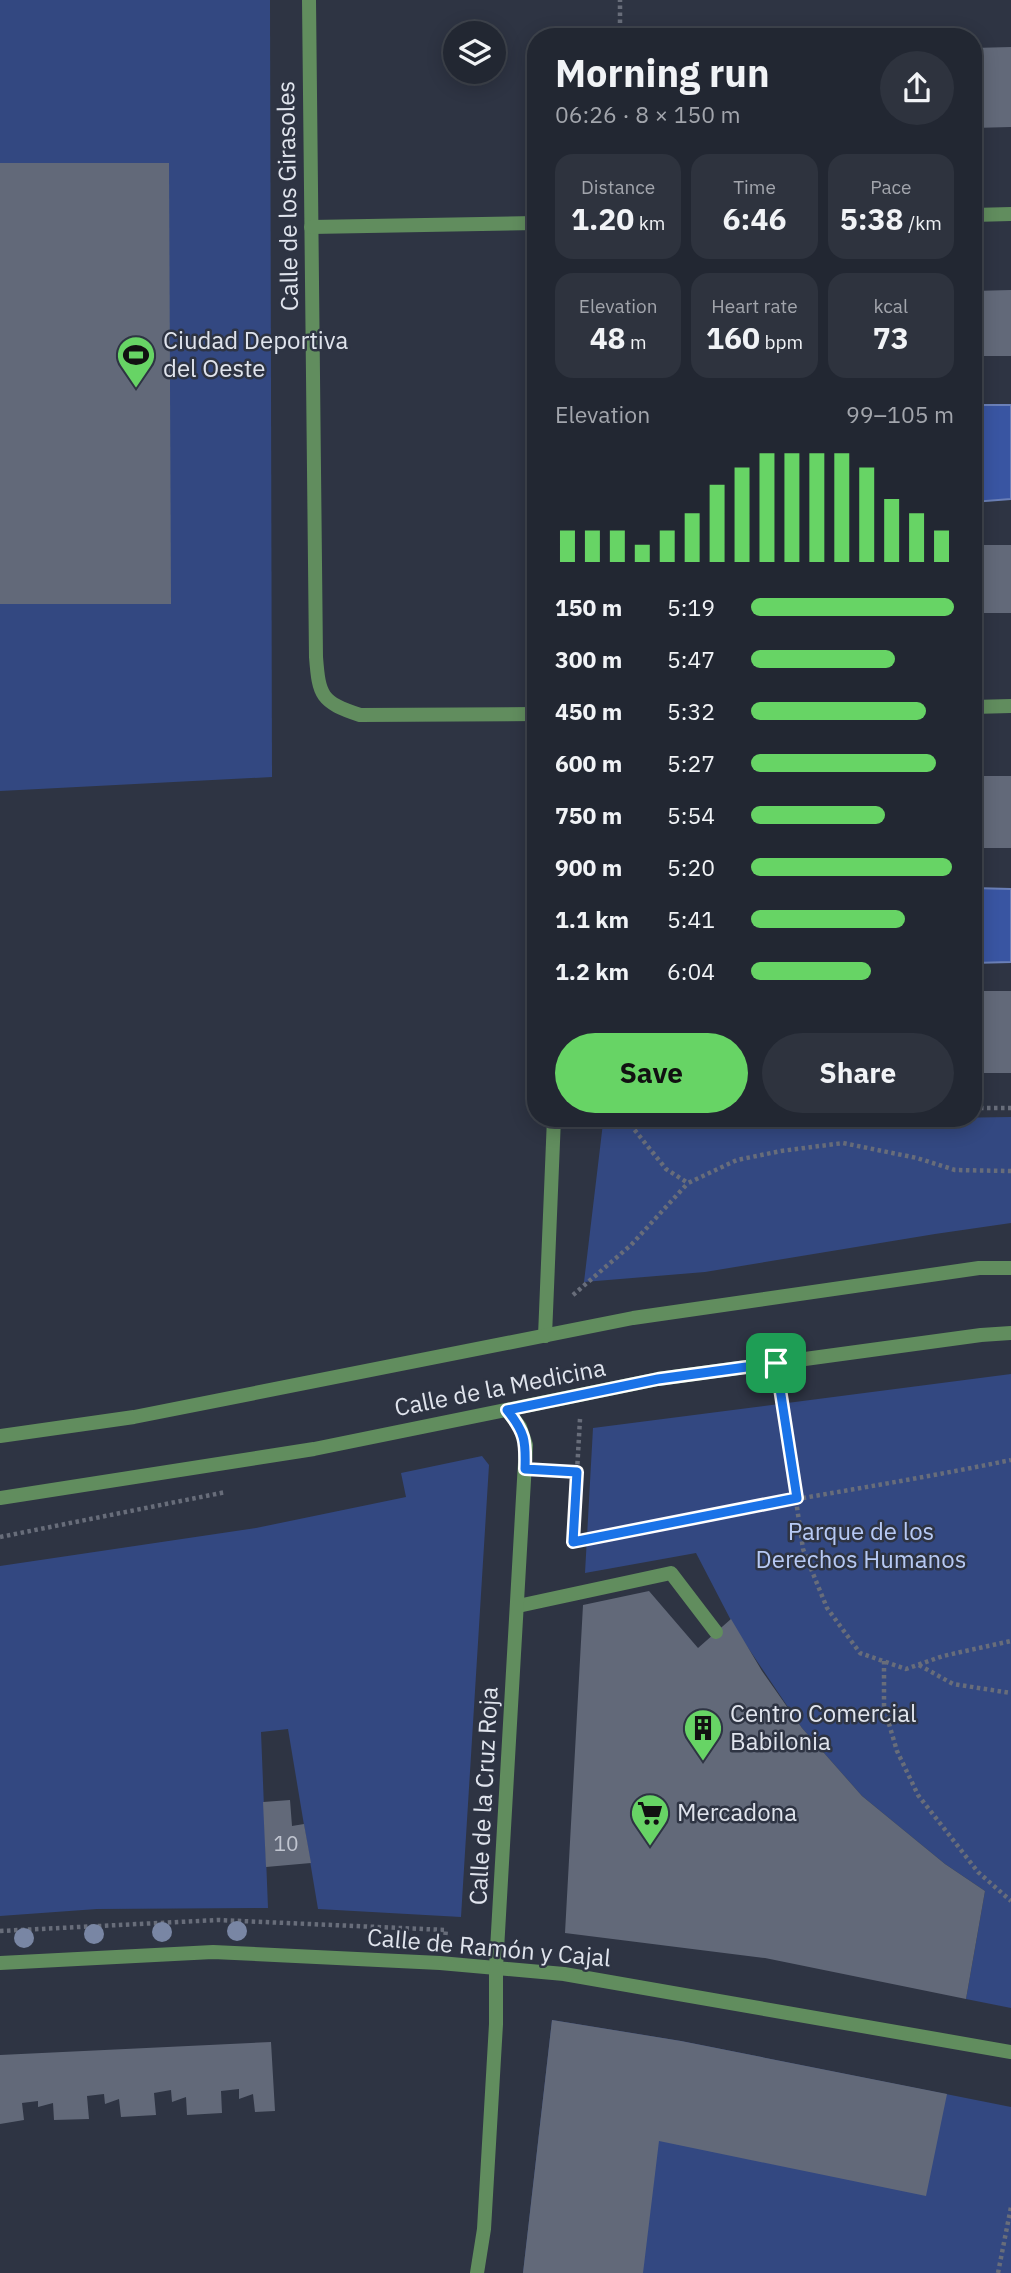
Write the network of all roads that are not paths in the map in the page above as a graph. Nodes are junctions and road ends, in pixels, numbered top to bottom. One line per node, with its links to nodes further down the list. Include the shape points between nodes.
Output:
1 (309, 0): 5 (street, Calle de los Girasoles)
2 (1011, 214): 3 (street)
3 (982, 215)
4 (527, 223): 5 (street)
5 (312, 227): 8 (street, Calle de los Girasoles, via 318,686 334,706 360,715)
6 (1011, 706): 7 (street)
7 (982, 707)
8 (527, 714)
9 (554, 1127): 12 (street)
10 (1011, 1268): 12 (street, via 979,1268 633,1318)
11 (1011, 1333): 13 (street, Calle de la Medicina, via 658,1379)
12 (545, 1336): 14 (street, via 134,1417)
13 (507, 1410): 15 (street, Calle de la Medicina, via 314,1449); 16 (street, Calle de la Cruz Roja, via 526,1445)
14 (0, 1436)
15 (0, 1499)
16 (518, 1606): 17 (street, via 671,1573); 19 (street, Calle de la Cruz Roja)
17 (716, 1632)
18 (0, 1963): 19 (street, Calle de Ramón y Cajal, via 213,1952)
19 (496, 1967): 20 (street, Calle de Ramón y Cajal, via 564,1973); 21 (street, Calle de la Cruz Roja, via 495,2052)
20 (1011, 2052)
21 (477, 2273)

